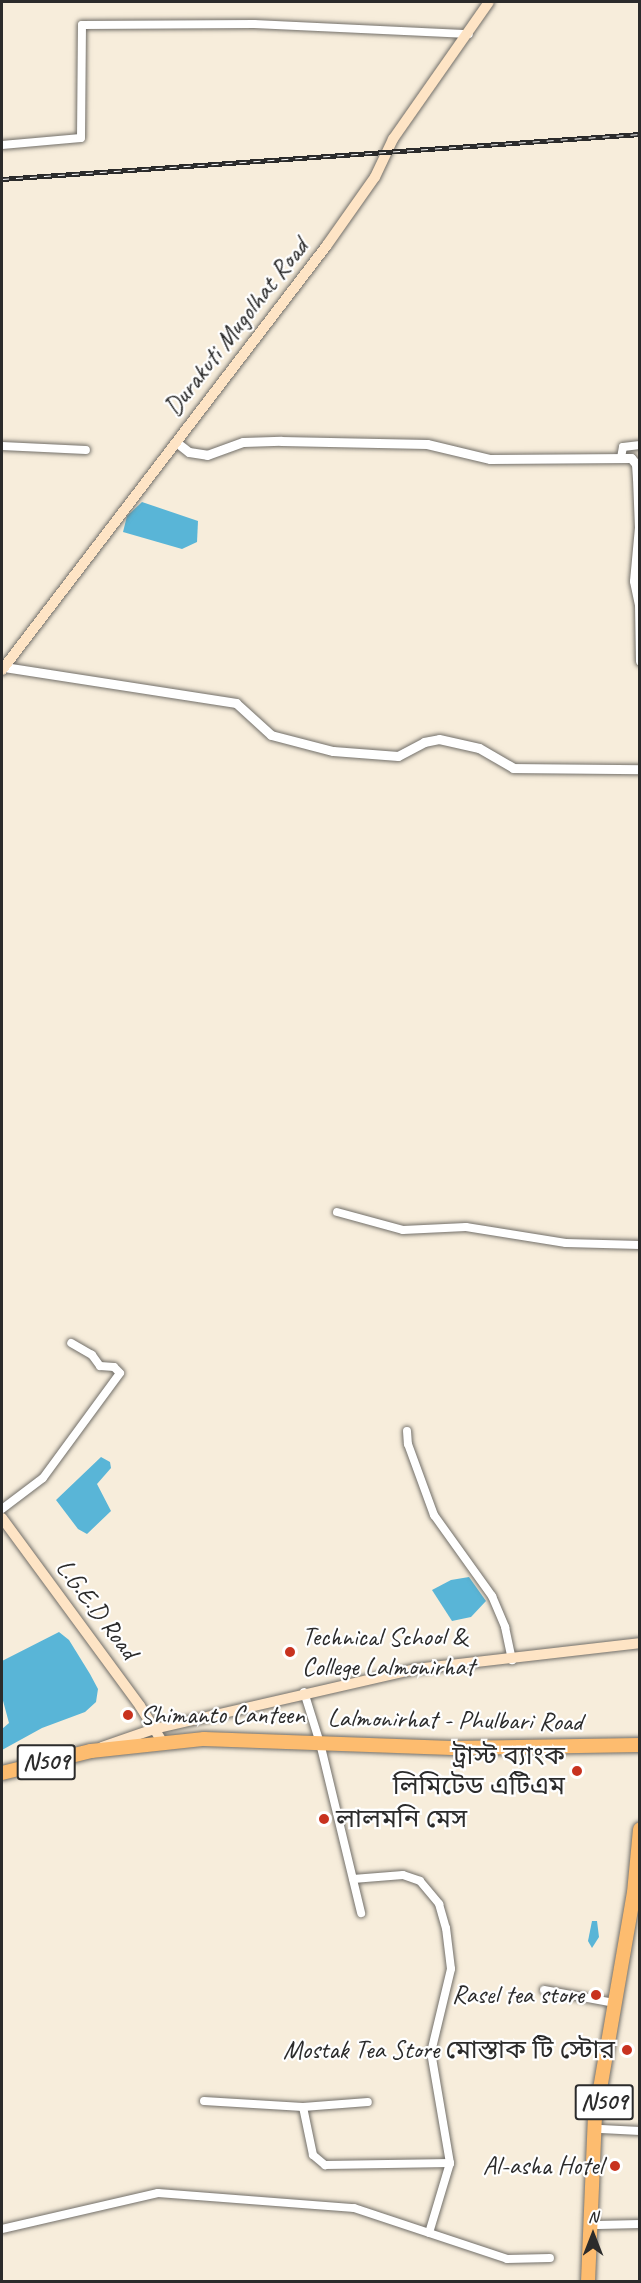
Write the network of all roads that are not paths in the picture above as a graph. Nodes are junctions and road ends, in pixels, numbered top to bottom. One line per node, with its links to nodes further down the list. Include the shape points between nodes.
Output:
1 (489, 2): 2 (main road, Durakuti Mugolhat Road)
2 (469, 34): 3 (street, via 254,24 82,25 81,138); 4 (main road, Durakuti Mugolhat Road, via 393,139 375,177 327,245)
3 (2, 145)
4 (176, 442): 8 (street, via 189,452 207,455 243,442 281,441 427,444 490,459); 10 (main road, Durakuti Mugolhat Road)
5 (639, 445): 8 (street, via 623,447)
6 (2, 446): 7 (street)
7 (86, 450)
8 (621, 458): 9 (street, via 631,458 636,464 639,527 634,581 639,604)
9 (639, 661)
10 (3, 668): 11 (street, via 236,703 271,735 333,751 398,756 439,739 479,748 513,768)
11 (639, 769)
12 (337, 1212): 13 (street, via 403,1230 466,1227 566,1243)
13 (639, 1245)
14 (71, 1343): 16 (street, via 92,1355 100,1366 114,1367 120,1373 42,1478)
15 (407, 1431): 19 (street, via 408,1444 434,1515 492,1596 505,1626)
16 (2, 1509)
17 (2, 1518): 21 (main road, L.G.E.D Road)
18 (639, 1643): 19 (main road)
19 (512, 1659): 20 (main road, via 416,1669)
20 (304, 1692): 21 (main road); 23 (street)
21 (154, 1729): 22 (main road, L.G.E.D Road); 26 (main road)
22 (163, 1743): 23 (highway, Lalmonirhat - Phulbari Road / N509, via 204,1739); 26 (highway, Lalmonirhat - Phulbari Road / N509)
23 (320, 1743): 25 (highway, Lalmonirhat - Phulbari Road / N509); 30 (street)
24 (639, 1745): 25 (highway, Lalmonirhat - Phulbari Road / N509)
25 (452, 1748): 27 (highway, N509, via 612,1749)
26 (91, 1750): 28 (highway, N509)
27 (639, 1754)
28 (2, 1773)
29 (639, 1829): 34 (highway, N509, via 634,1893)
30 (353, 1879): 32 (street); 40 (street, via 403,1875 420,1881 439,1904 451,1969 431,2052)
31 (639, 1901): 38 (highway, N509)
32 (361, 1913)
33 (544, 1990): 34 (street)
34 (614, 2003): 46 (highway, N509, via 595,2118)
35 (204, 2101): 37 (street)
36 (368, 2102): 37 (street)
37 (303, 2107): 40 (street, via 313,2155 325,2165)
38 (601, 2129): 39 (street); 42 (highway, N509)
39 (639, 2131)
40 (450, 2163): 44 (street)
41 (639, 2224): 42 (street)
42 (598, 2225): 47 (highway, N509)
43 (2, 2229): 44 (street, via 158,2193 354,2208)
44 (429, 2233): 45 (street, via 507,2259)
45 (550, 2259)
46 (588, 2282)
47 (595, 2282)

